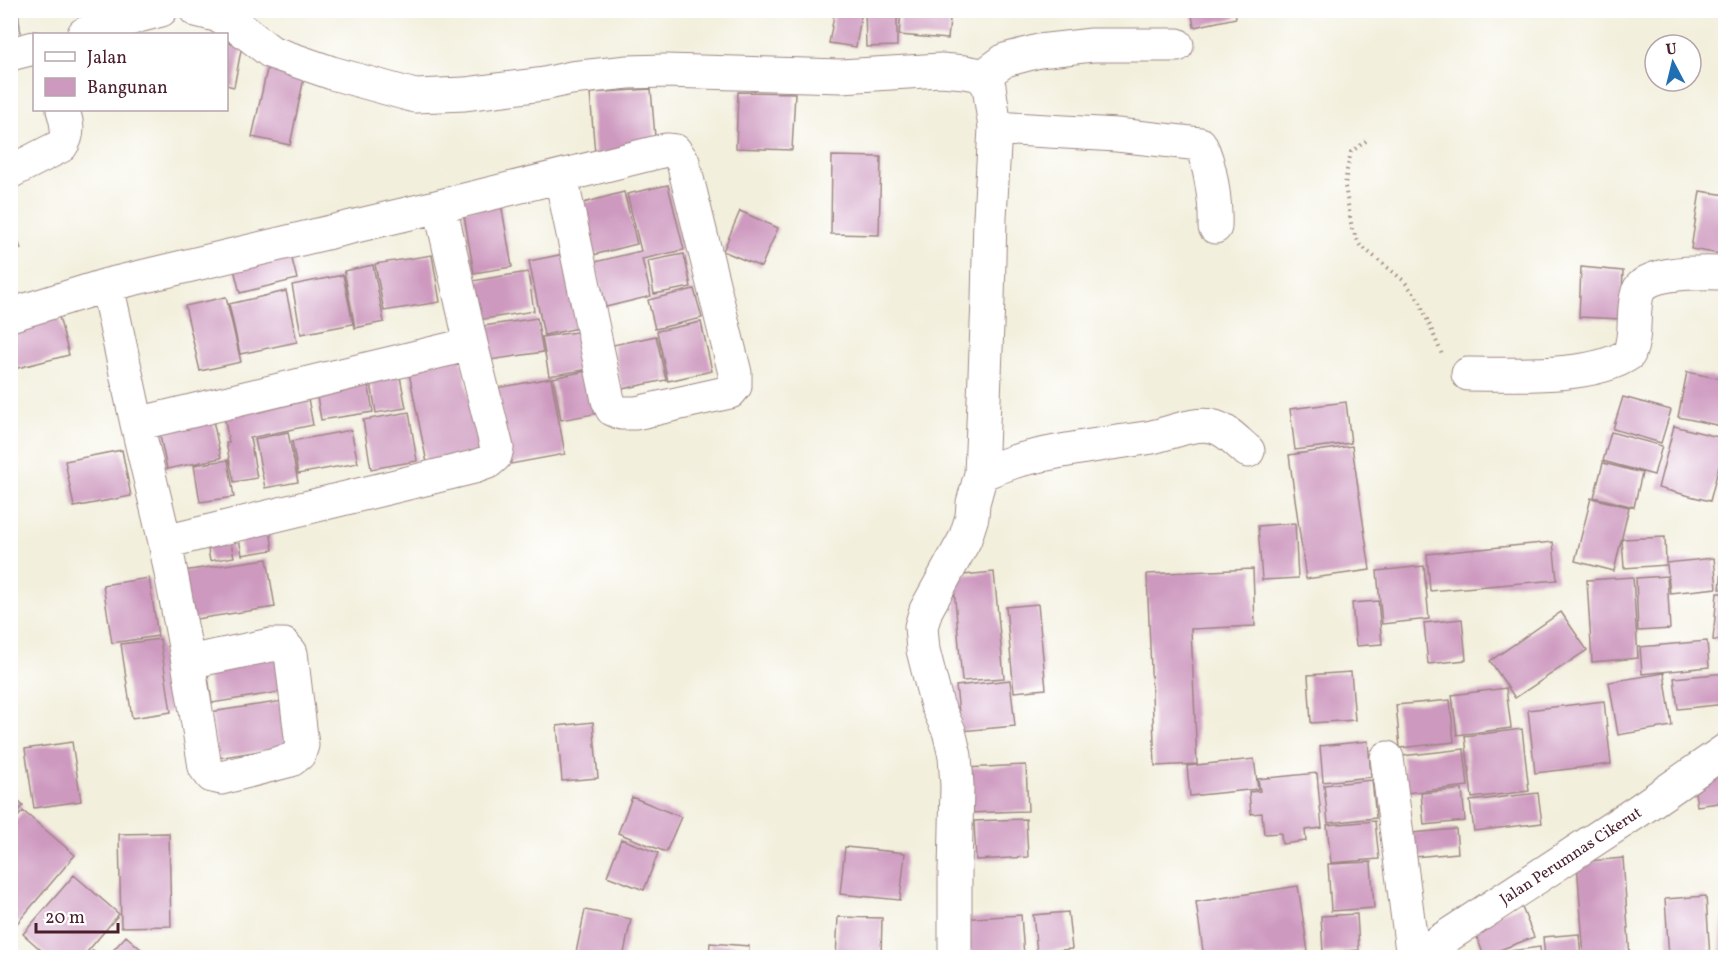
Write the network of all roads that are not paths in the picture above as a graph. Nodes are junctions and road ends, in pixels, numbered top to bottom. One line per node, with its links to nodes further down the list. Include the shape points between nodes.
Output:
1 (161, 10): 3 (street)
2 (196, 10): 7 (street, via 240,28 271,52 415,96 465,94 628,72 842,76 941,70)
3 (87, 33)
4 (1177, 45): 7 (street, via 1092,45 1039,51 1005,60)
5 (33, 48): 6 (street)
6 (10, 54)
7 (982, 77): 9 (street, via 988,86)
8 (63, 111): 10 (street, via 68,131 61,146)
9 (995, 128): 13 (street, via 1200,144 1216,212); 21 (street)
10 (10, 172)
11 (561, 177): 11 (street, via 657,151 675,151 680,156 735,373 735,386 730,392 636,413 612,409); 12 (street)
12 (440, 206): 15 (street); 17 (street)
13 (1215, 227)
14 (1725, 273): 18 (street, via 1669,274 1642,284 1637,292 1633,344 1629,354 1616,361 1576,371)
15 (107, 285): 16 (street); 19 (street)
16 (10, 315)
17 (471, 344): 19 (street); 22 (street, via 497,448 488,462)
18 (1468, 375)
19 (137, 424): 22 (street)
20 (1248, 451): 21 (street, via 1228,433 1202,425 1044,454)
21 (981, 474): 27 (street, via 965,539 926,610 921,627 937,705 955,756)
22 (165, 542): 23 (street)
23 (188, 662): 23 (street, via 205,767 212,776 221,778 291,760 299,754 302,745 291,653 284,645)
24 (1725, 750): 26 (street, Jalan Perumnas Cikerut)
25 (1388, 758): 26 (street)
26 (1420, 956)
27 (956, 957)

